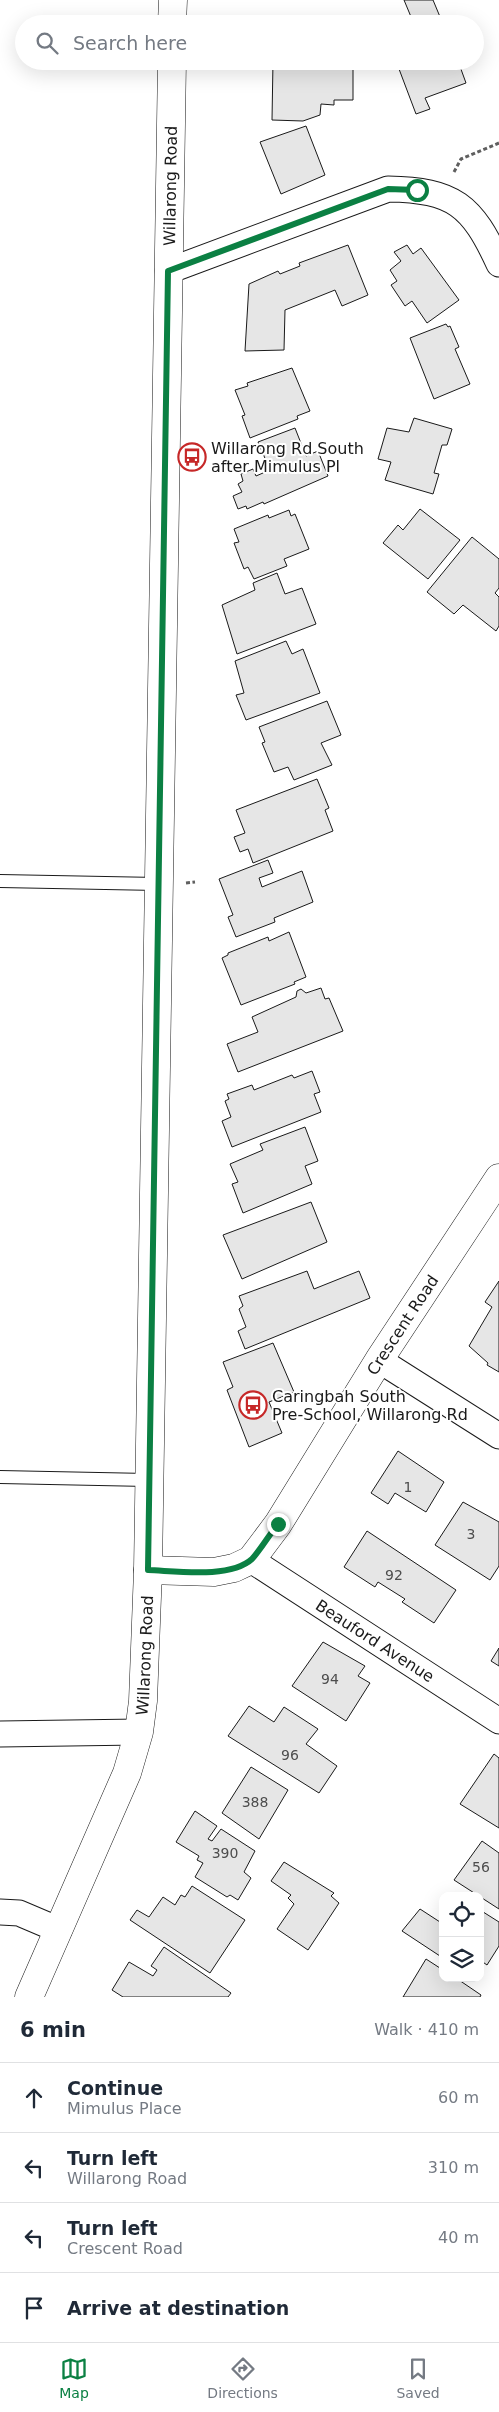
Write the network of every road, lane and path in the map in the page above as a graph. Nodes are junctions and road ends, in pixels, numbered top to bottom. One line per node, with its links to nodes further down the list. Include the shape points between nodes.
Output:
1 (173, 0): 2 (street)
2 (172, 15)
3 (172, 70): 7 (street, Willarong Road)
4 (499, 143): 5 (path, via 461,159)
5 (442, 195): 6 (street, via 478,222); 7 (street, via 388,189)
6 (499, 264)
7 (168, 271): 9 (street, Willarong Road)
8 (0, 881): 9 (lane)
9 (158, 884): 14 (street, Willarong Road)
10 (499, 1178): 11 (street, Crescent Road)
11 (379, 1360): 12 (street); 15 (street, Crescent Road, via 278,1524)
12 (499, 1436)
13 (0, 1477): 14 (lane)
14 (148, 1480): 16 (street, Willarong Road)
15 (251, 1560): 16 (street, via 214,1572); 17 (street, Beauford Avenue)
16 (148, 1570): 18 (street, Willarong Road)
17 (499, 1721)
18 (139, 1732): 19 (street); 21 (street, Willarong Road, via 127,1773)
19 (0, 1734)
20 (0, 1912): 21 (street, via 19,1913)
21 (59, 1930): 22 (street, Willarong Road)
22 (29, 1997)

